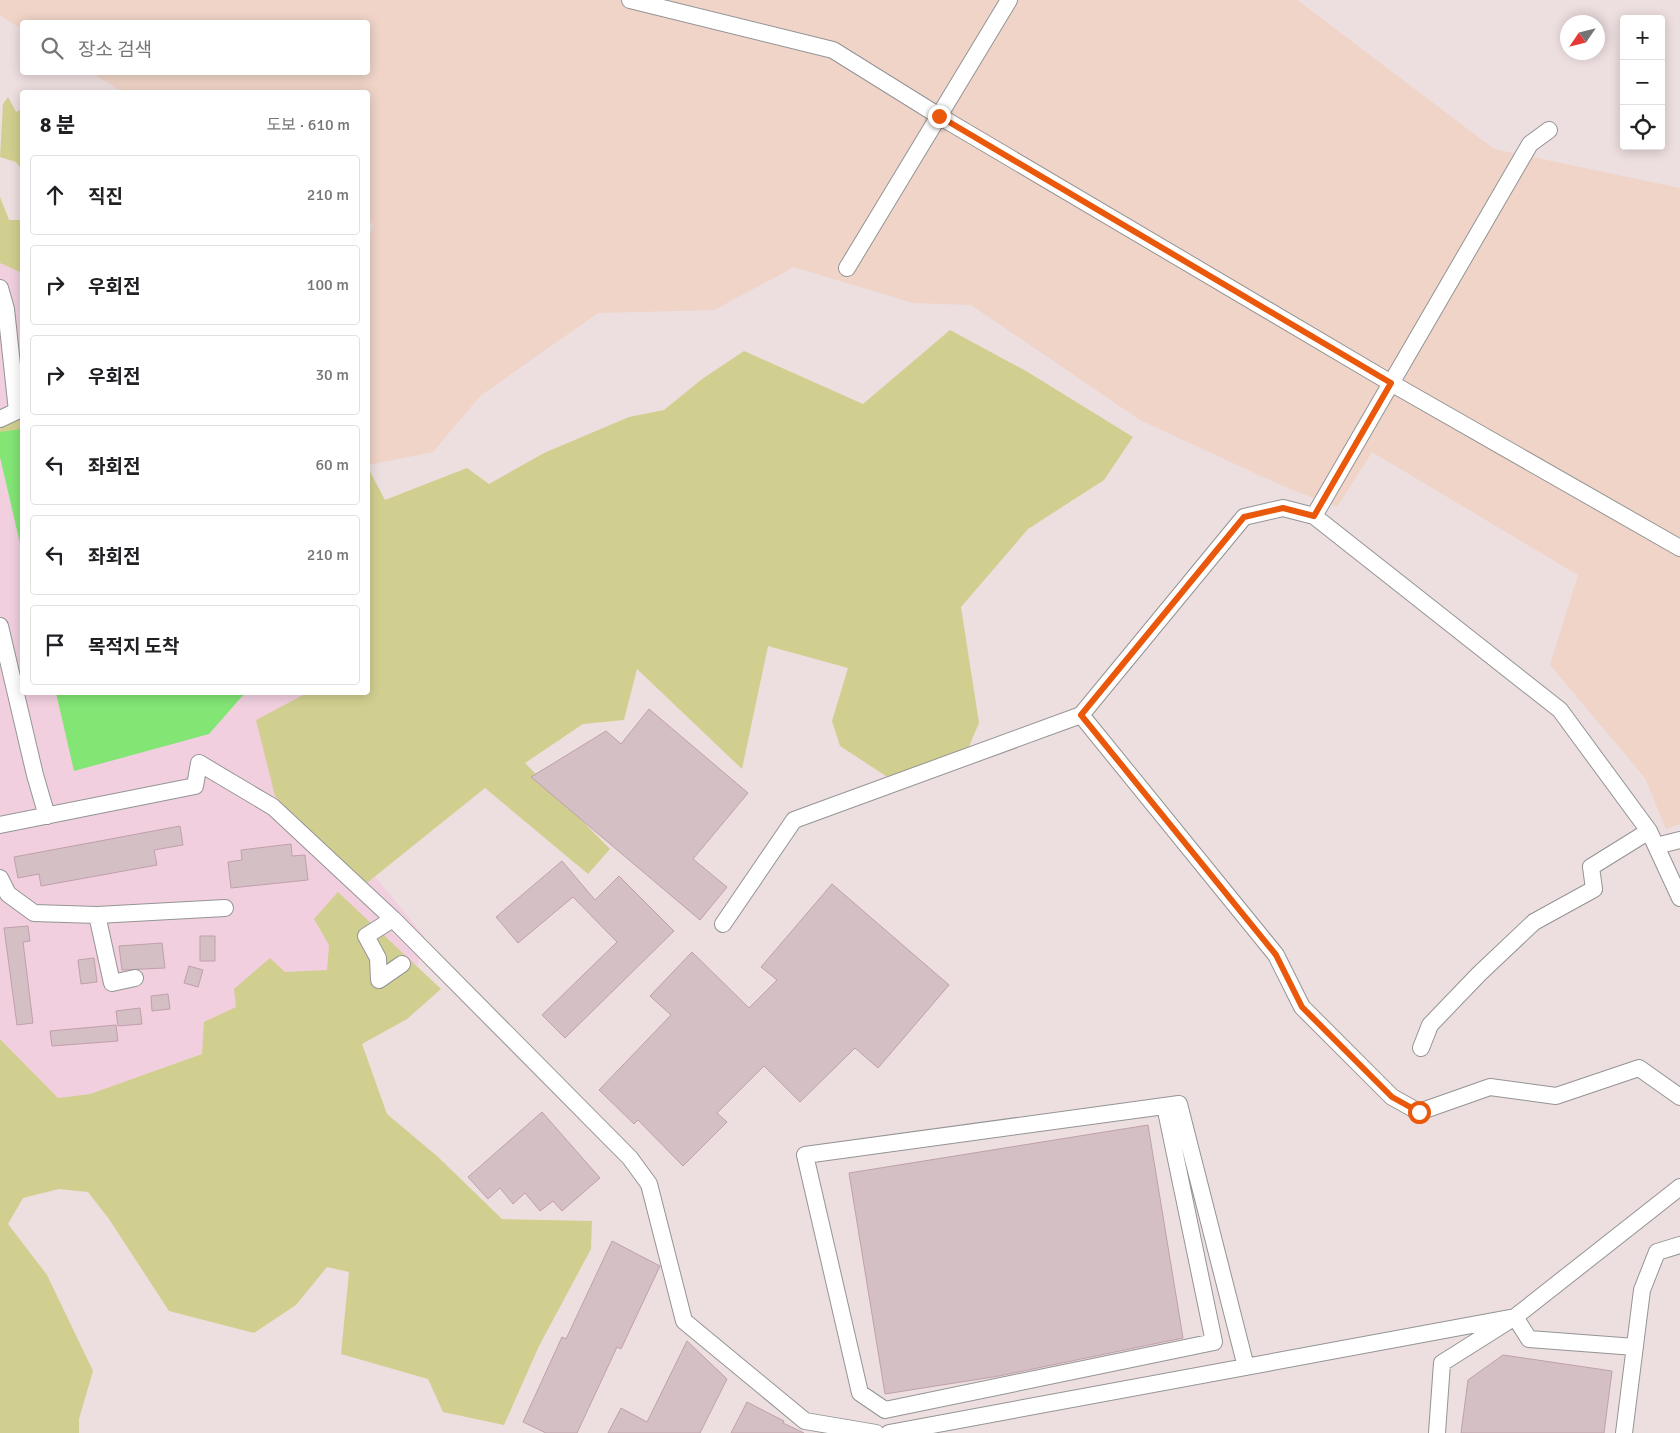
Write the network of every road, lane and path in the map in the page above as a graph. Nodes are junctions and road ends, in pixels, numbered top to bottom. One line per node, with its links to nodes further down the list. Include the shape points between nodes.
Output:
1 (630, 0): 3 (street, via 833,50)
2 (1009, 0): 3 (street)
3 (939, 116): 5 (street); 7 (street)
4 (1549, 130): 7 (street, via 1530,144)
5 (847, 268)
6 (0, 288): 8 (street, via 6,309 17,411)
7 (1391, 383): 9 (street); 10 (street)
8 (0, 419)
9 (1314, 516): 12 (street, via 1283,508 1244,517); 15 (street, via 1560,710)
10 (1680, 548)
11 (0, 626): 13 (street)
12 (1081, 715): 23 (street, via 794,820); 27 (street, via 1276,955 1302,1007 1392,1097 1419,1112 1490,1087 1556,1096 1639,1068)
13 (47, 816): 14 (street); 22 (street, via 195,786 199,763 272,807)
14 (0, 825)
15 (1649, 831): 17 (street); 26 (street, via 1591,867 1594,889 1534,922 1478,974 1430,1025)
16 (1680, 840): 17 (street)
17 (1656, 846): 19 (street)
18 (0, 878): 21 (street, via 8,894 34,913)
19 (1680, 898)
20 (225, 908): 21 (street)
21 (97, 915): 25 (street, via 112,983)
22 (393, 918): 24 (street, via 366,936 378,958 379,980); 34 (street, via 630,1158 649,1184 684,1321 805,1421)
23 (723, 924)
24 (402, 964)
25 (135, 978)
26 (1421, 1048)
27 (1680, 1097)
28 (1165, 1106): 28 (street, via 805,1155 860,1394 885,1410 1214,1342); 33 (street, via 1179,1104)
29 (1680, 1187): 31 (street)
30 (1680, 1245): 32 (street, via 1657,1252 1642,1290)
31 (1515, 1317): 32 (street, via 1529,1339); 33 (street); 36 (street, via 1442,1363)
32 (1635, 1347): 37 (street)
33 (1246, 1367): 35 (street)
34 (876, 1433)
35 (889, 1433)
36 (1437, 1433)
37 (1624, 1433)

